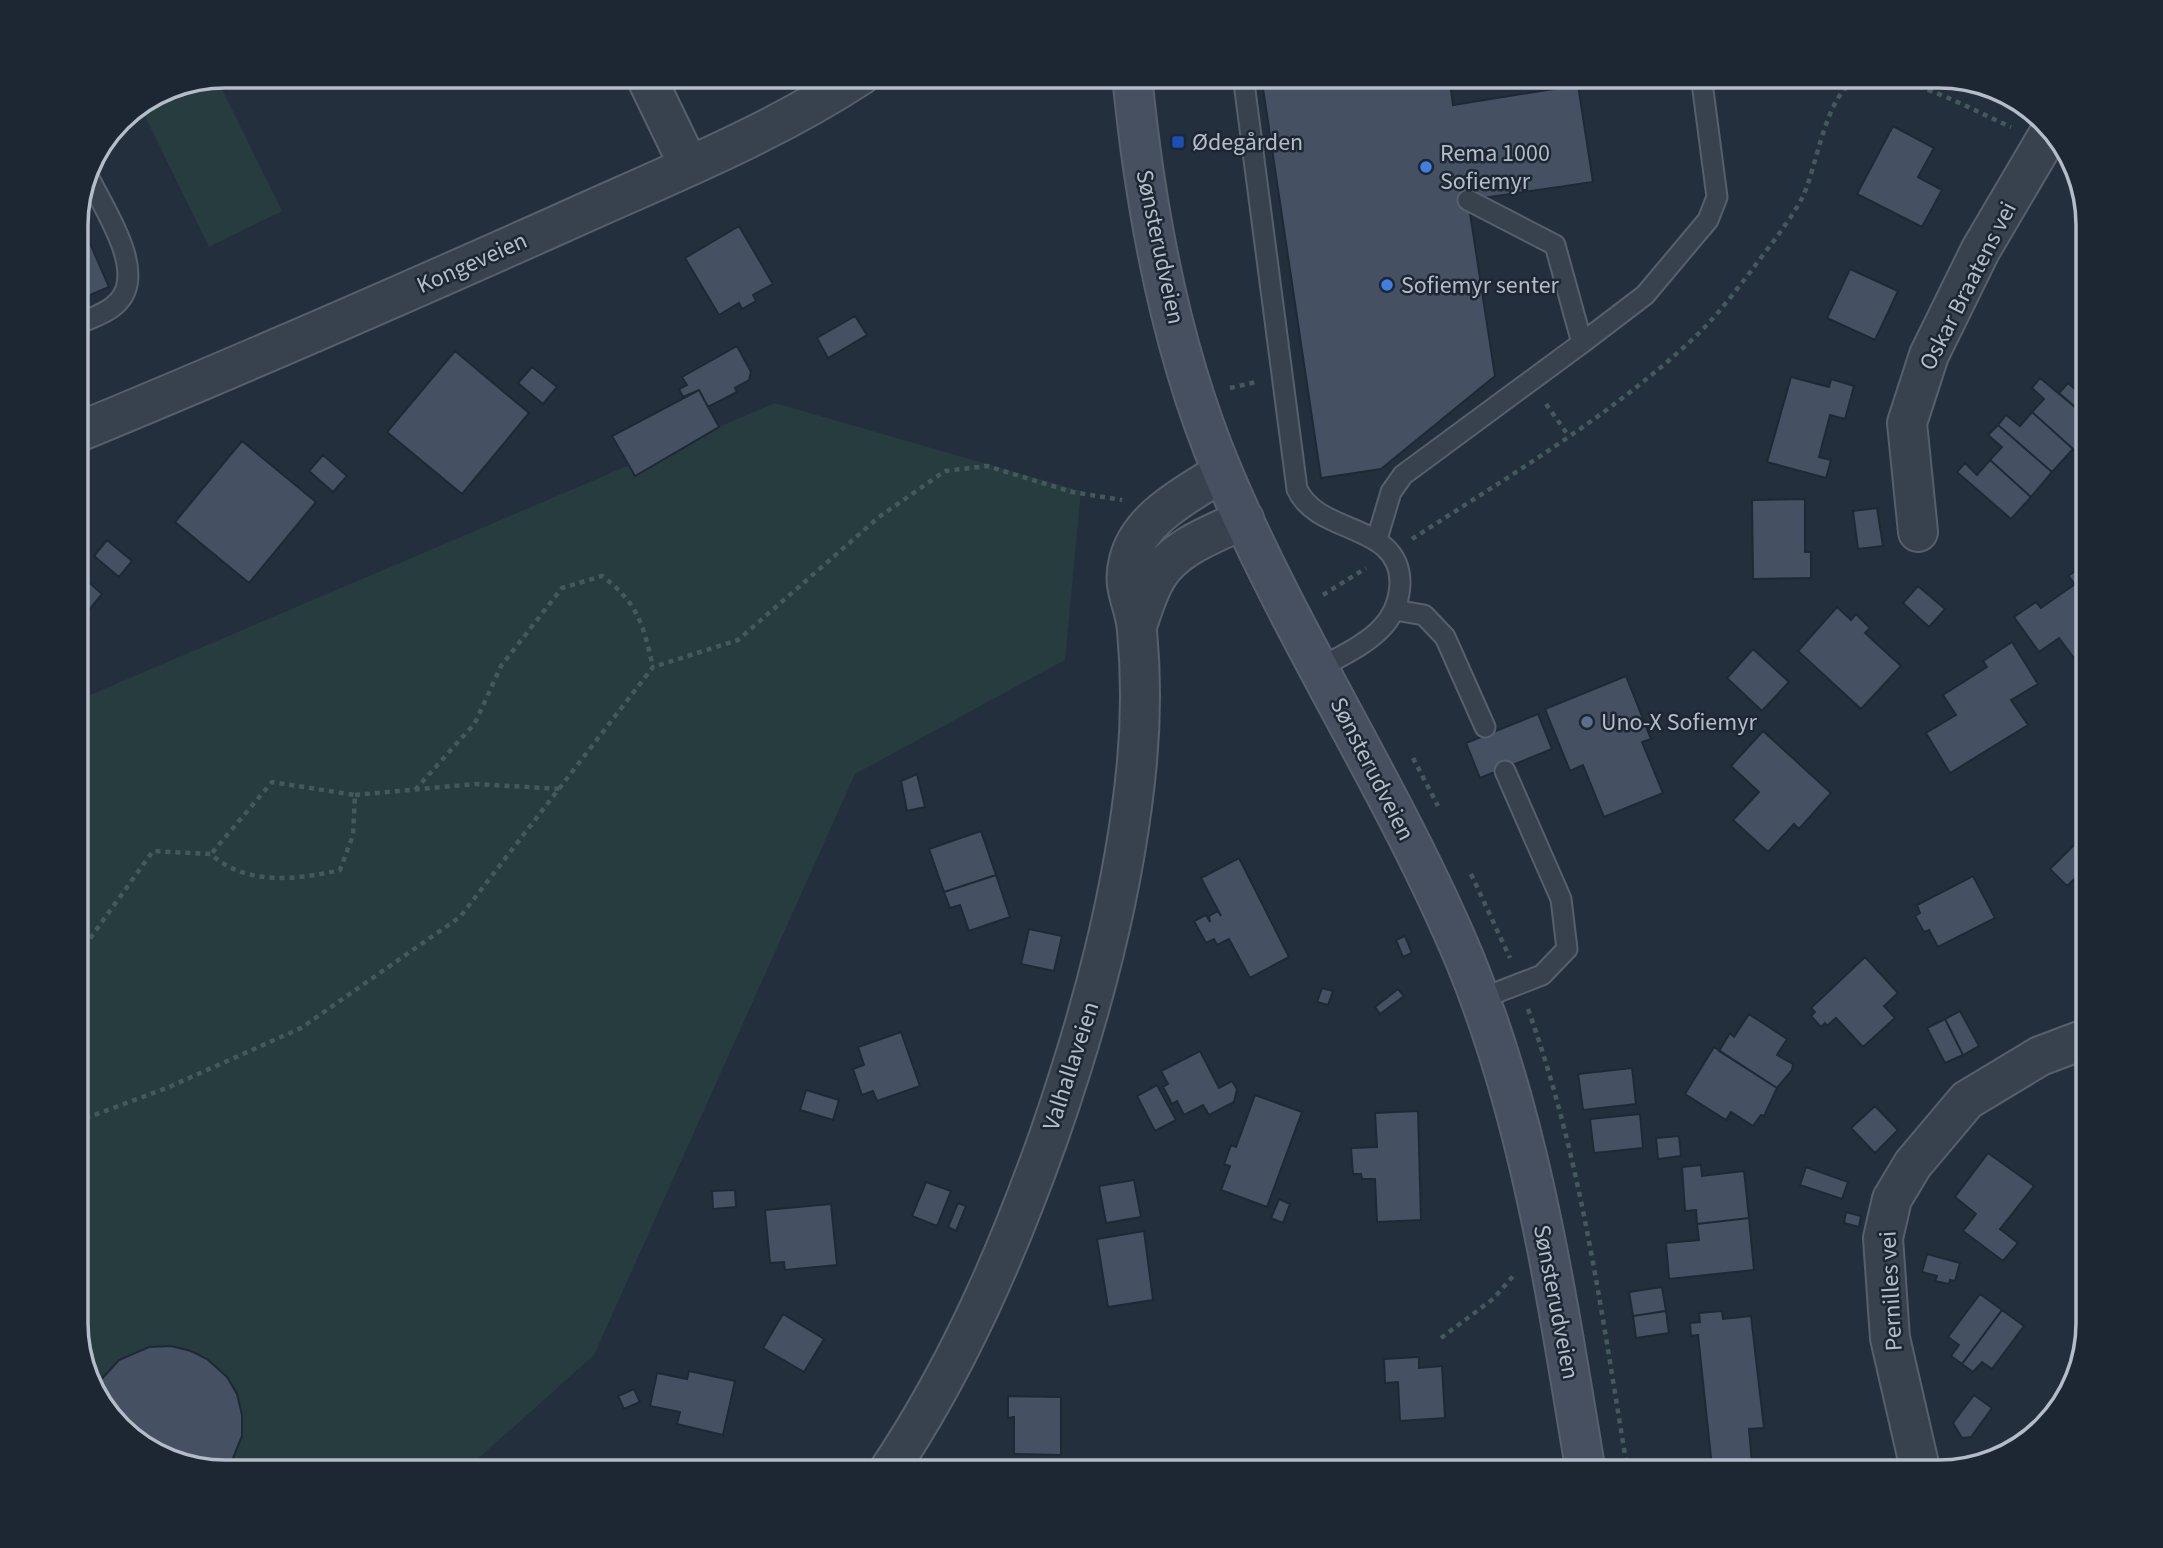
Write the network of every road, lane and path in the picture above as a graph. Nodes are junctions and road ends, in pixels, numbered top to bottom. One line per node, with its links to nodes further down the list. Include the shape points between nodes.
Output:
1 (651, 88): 10 (street)
2 (841, 88): 10 (street, Kongeveien, via 806,111)
3 (1133, 88): 18 (main road, Sønsterudveien, via 1144,182 1160,261 1190,379)
4 (1245, 88): 22 (lane, via 1297,489 1314,511)
5 (1703, 88): 14 (lane, via 1717,197 1708,220 1645,295)
6 (1846, 88): 17 (path, via 1833,109 1802,198 1787,223 1698,334 1621,402)
7 (1917, 88): 8 (path)
8 (2041, 135)
9 (2046, 139): 21 (street, Oskar Braatens vei, via 1980,251 1925,366 1907,423)
10 (689, 166): 16 (street, Kongeveien, via 279,350)
11 (93, 188): 13 (lane, via 129,263 130,282 120,300)
12 (1468, 200): 14 (lane, via 1555,245)
13 (88, 319)
14 (1581, 343): 15 (lane)
15 (1530, 381): 17 (path); 22 (lane, via 1403,475 1391,492)
16 (88, 428)
17 (1568, 435): 22 (path)
18 (1222, 472): 20 (main road, Sønsterudveien); 25 (street, Valhallaveien, via 1169,507 1137,539 1125,582)
19 (1127, 501): 26 (path, via 1072,492 987,466 945,471 879,517 738,640)
20 (1244, 519): 25 (street, Valhallaveien, via 1185,549 1168,563 1157,576); 27 (main road, Sønsterudveien)
21 (1918, 532)
22 (1384, 546): 23 (path); 24 (lane, via 1400,575)
23 (1316, 600)
24 (1395, 610): 27 (lane, via 1381,632); 28 (lane, via 1424,615 1445,637)
25 (1137, 626): 40 (street, Valhallaveien, via 1137,763 1091,1009 1031,1187 994,1276 925,1413)
26 (653, 667): 30 (path); 31 (path, via 644,629 625,594 602,576 562,588 501,666 475,723)
27 (1320, 668): 35 (main road, Sønsterudveien, via 1442,906)
28 (1485, 727)
29 (1504, 771): 35 (lane, via 1561,899 1567,949 1542,975)
30 (562, 789): 31 (path, via 475,784); 37 (path, via 460,917 301,1028)
31 (415, 790): 32 (path)
32 (355, 795): 33 (path, via 272,782); 33 (path, via 352,835 340,870 304,879 268,878 225,867)
33 (211, 854): 34 (path, via 153,851)
34 (88, 940)
35 (1480, 999): 41 (main road, Sønsterudveien, via 1516,1113 1539,1214)
36 (2076, 1042): 42 (street, Pernilles vei, via 2039,1056 1967,1100 1913,1164 1892,1199 1883,1238 1890,1338)
37 (88, 1117)
38 (1523, 1270): 39 (path)
39 (1441, 1338)
40 (895, 1460)
41 (1584, 1460)
42 (1918, 1460)

